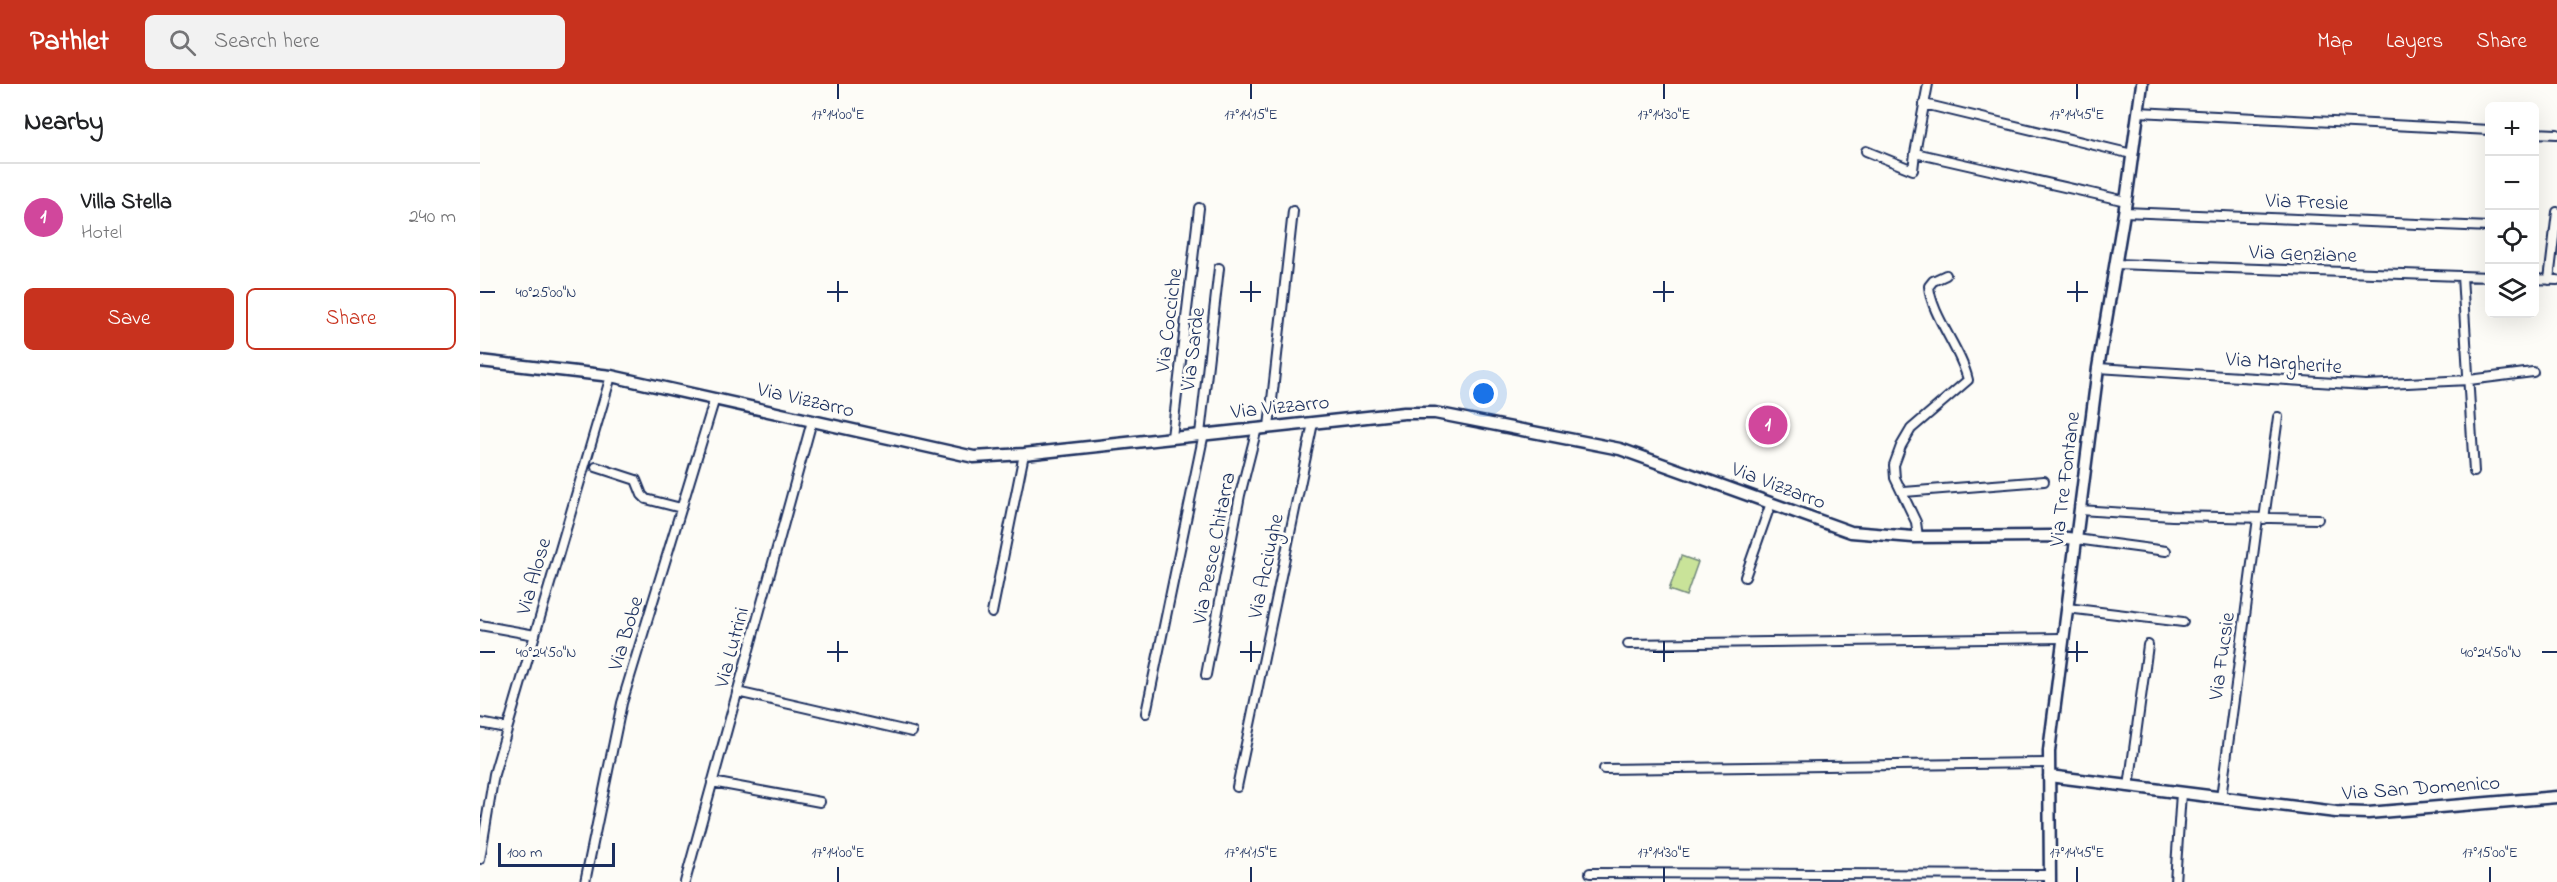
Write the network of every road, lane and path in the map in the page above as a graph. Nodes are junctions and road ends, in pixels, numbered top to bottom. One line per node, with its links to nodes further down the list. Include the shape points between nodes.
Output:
1 (1928, 84): 3 (street)
2 (2139, 85): 4 (street, Via Tre Fontane)
3 (1924, 104): 9 (street); 10 (street)
4 (2139, 112): 5 (street); 10 (street, Via Tre Fontane)
5 (2485, 130)
6 (2539, 133): 7 (street)
7 (2557, 134)
8 (1866, 151): 9 (street, via 1913,170)
9 (1915, 153): 11 (street, Via Fresie)
10 (2132, 154): 11 (street, Via Tre Fontane)
11 (2125, 206): 15 (street, Via Fresie); 16 (street, Via Tre Fontane)
12 (1199, 208): 33 (street, Via Cocciche)
13 (1293, 211): 31 (street, Via Pesce Chitarra)
14 (2557, 212): 21 (street)
15 (2485, 227)
16 (2115, 264): 19 (street, Via Genziane); 23 (street, Via Tre Fontane)
17 (1220, 268): 32 (street, Via Sarde)
18 (1946, 275): 38 (street, via 1929,286 1930,297 1968,380 1923,417 1901,446 1893,471)
19 (2462, 276): 20 (street, Via Genziane); 26 (street)
20 (2485, 278)
21 (2553, 280)
22 (480, 361): 25 (street, Via Vizzarro)
23 (2098, 368): 26 (street, Via Margherite, via 2366,385); 41 (street, Via Tre Fontane)
24 (2533, 372): 26 (street, Via Margherite)
25 (611, 376): 27 (street, Via Vizzarro); 52 (street, Via Alose)
26 (2469, 380): 36 (street)
27 (715, 398): 29 (street, Via Vizzarro); 40 (street, Via Bobe)
28 (2278, 417): 42 (street, Via Fucsie)
29 (812, 421): 34 (street, Via Vizzarro, via 974,457); 57 (street, Via Lutrini)
30 (1313, 423): 31 (street, Via Vizzarro); 39 (street, Via Vizzarro, via 1435,413 1620,449); 66 (street, Via Acciughe)
31 (1263, 428): 32 (street, Via Vizzarro); 56 (street, Via Pesce Chitarra, via 1240,495)
32 (1202, 434): 33 (street, Via Vizzarro); 58 (street, Via Sarde)
33 (1172, 437): 34 (street, Via Vizzarro)
34 (1024, 454): 49 (street)
35 (596, 467): 40 (street, via 636,480 646,499)
36 (2474, 472)
37 (2044, 481): 38 (street)
38 (1904, 492): 44 (street)
39 (1771, 503): 44 (street, Via Vizzarro, via 1851,532); 47 (street)
40 (681, 508): 76 (street, Via Bobe, via 622,704)
41 (2080, 510): 42 (street); 45 (street, Via Tre Fontane)
42 (2261, 518): 43 (street); 70 (street, Via Fucsie)
43 (2318, 519)
44 (1918, 537): 45 (street, Via Vizzarro)
45 (2076, 539): 46 (street); 48 (street, Via Tre Fontane)
46 (2166, 551)
47 (1744, 577)
48 (2067, 608): 50 (street); 53 (street, Via Tre Fontane)
49 (993, 613)
50 (2183, 622)
51 (480, 625): 52 (street)
52 (535, 634): 60 (street, Via Alose)
53 (2062, 638): 54 (street); 62 (street, Via Tre Fontane)
54 (1628, 644)
55 (2148, 645): 67 (street)
56 (1206, 675)
57 (737, 692): 61 (street); 65 (street, Via Lutrini)
58 (1146, 713)
59 (480, 723): 60 (street)
60 (507, 728): 72 (street, Via Alose)
61 (912, 732)
62 (2049, 763): 63 (street); 64 (street, Via Tre Fontane)
63 (1604, 769)
64 (2049, 776): 67 (street, Via San Domenico); 75 (street, Via Tre Fontane)
65 (712, 782): 71 (street); 77 (street, Via Lutrini)
66 (1237, 787)
67 (2129, 787): 68 (street, Via San Domenico)
68 (2181, 793): 70 (street, Via San Domenico); 78 (street)
69 (2557, 797): 70 (street, Via San Domenico, via 2368,813)
70 (2221, 798)
71 (820, 802)
72 (483, 823): 73 (street, Via Alose)
73 (480, 859)
74 (1590, 873): 75 (street)
75 (2050, 879)
76 (585, 882)
77 (685, 882)
78 (2175, 882)

